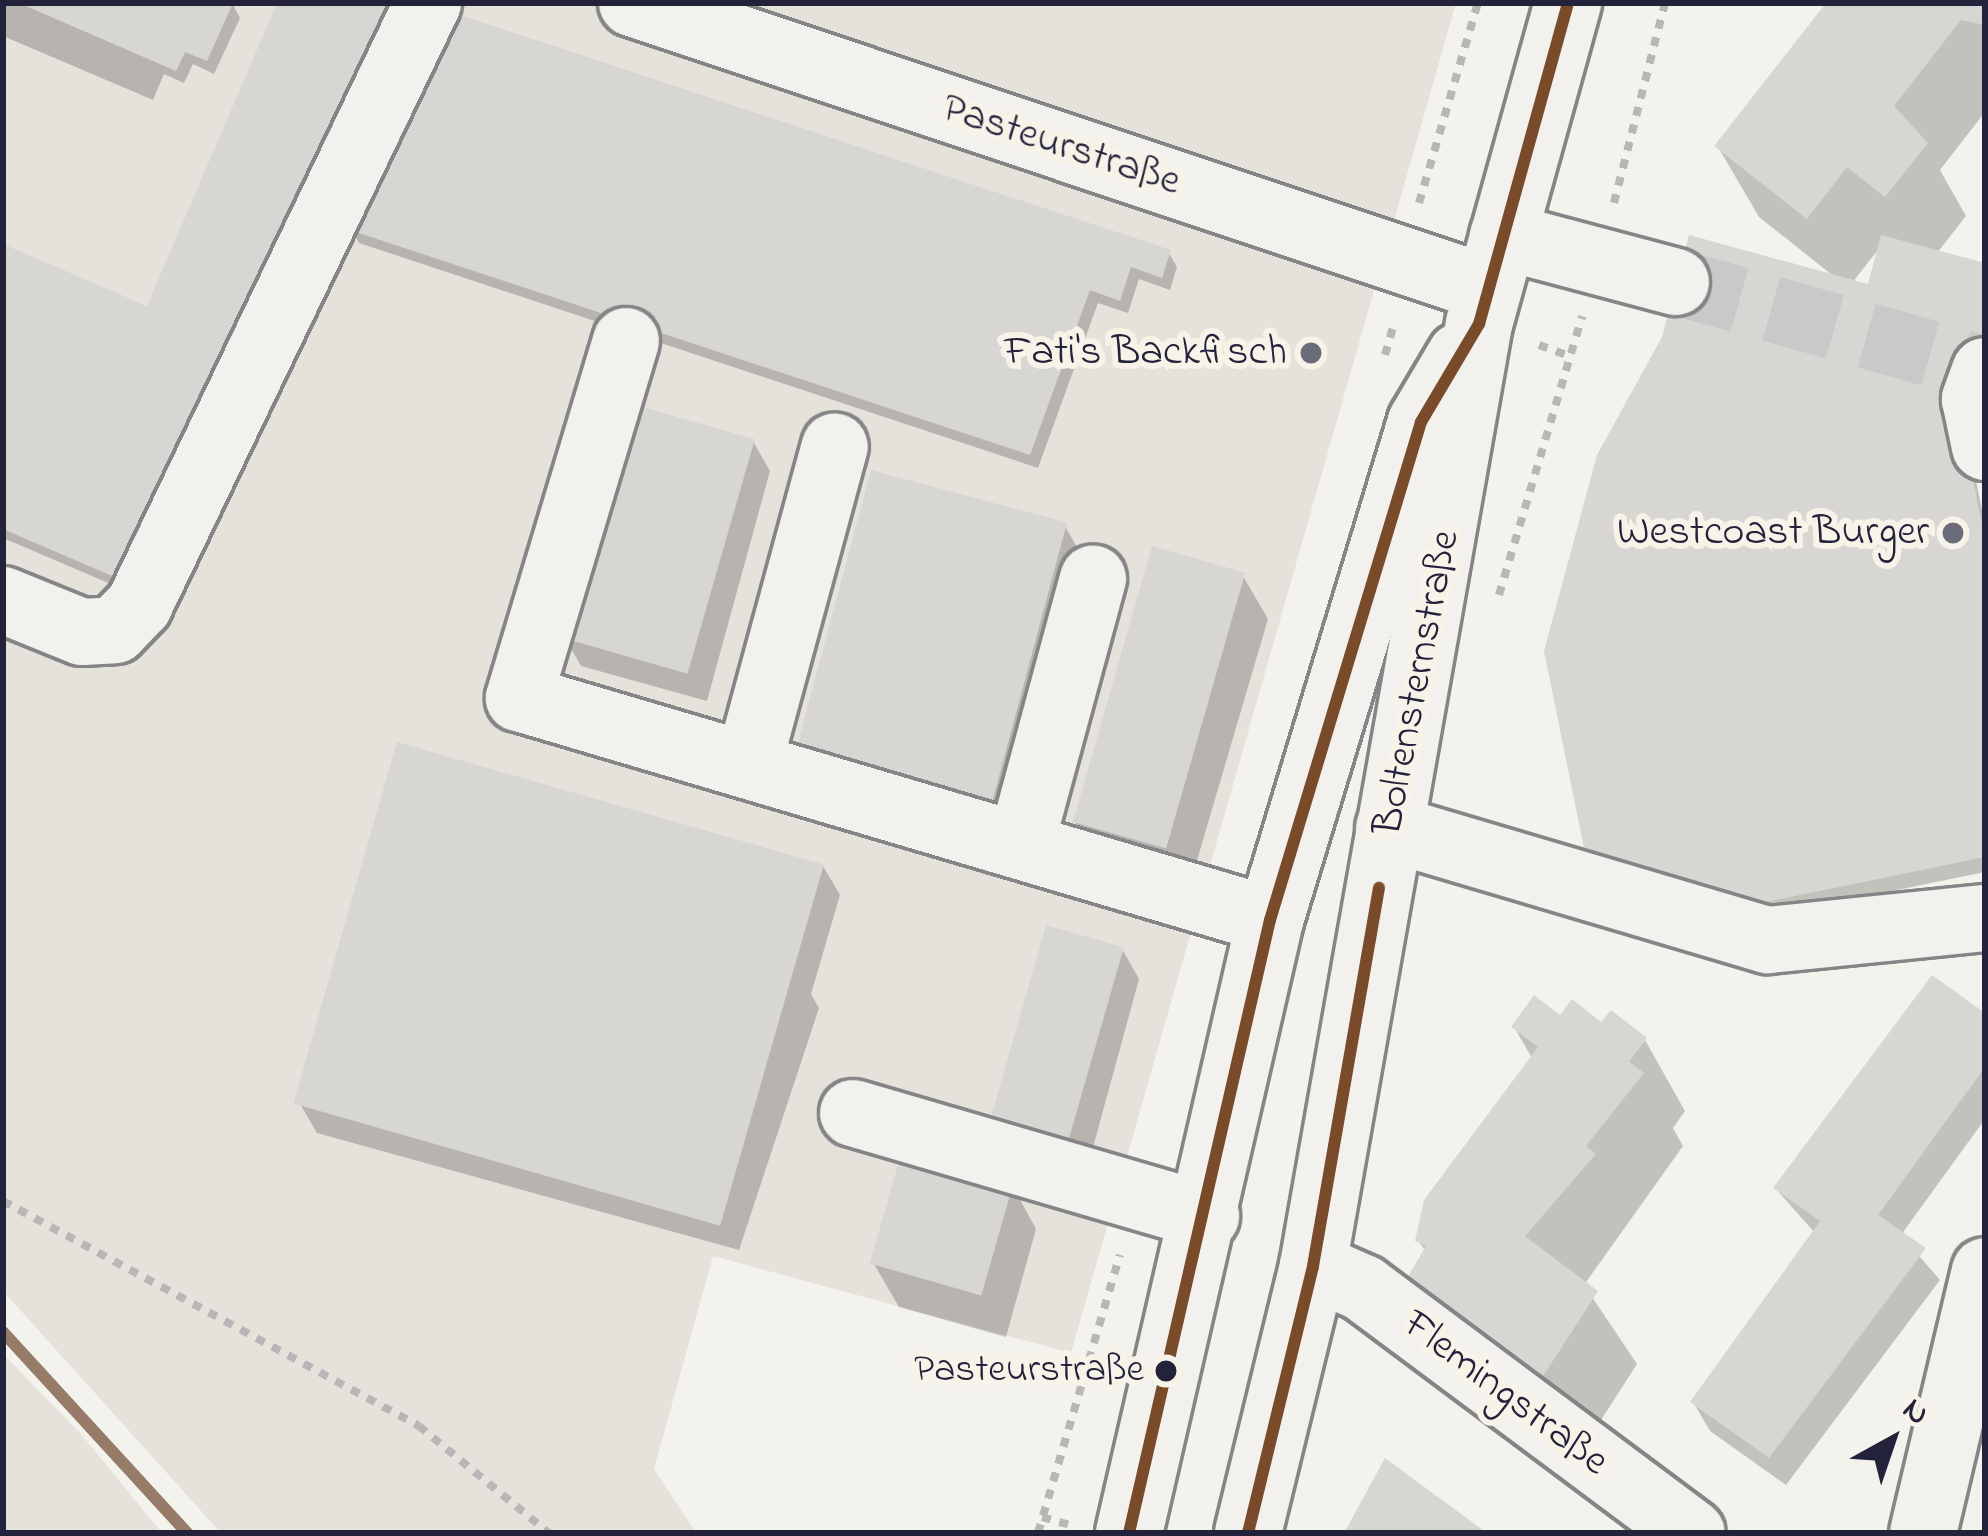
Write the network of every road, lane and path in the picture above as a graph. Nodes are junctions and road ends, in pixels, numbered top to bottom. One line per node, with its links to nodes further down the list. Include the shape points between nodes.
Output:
1 (428, 3): 13 (main road, via 139,605 115,630 82,632)
2 (632, 3): 7 (main road, Pasteurstraße)
3 (1568, 3): 7 (main road, Boltensternstraße)
4 (1665, 3): 5 (path)
5 (1598, 263): 6 (main road, Pasteurstraße); 7 (main road, Pasteurstraße); 14 (path)
6 (1676, 282)
7 (1490, 283): 16 (main road, Boltensternstraße, via 1442,583); 19 (main road, Boltensternstraße, via 1420,422)
8 (626, 341): 15 (main road, via 519,698)
9 (1985, 370): 11 (main road, via 1975,399)
10 (836, 446): 15 (main road)
11 (1985, 447)
12 (1093, 578): 17 (main road)
13 (3, 600)
14 (1492, 619)
15 (748, 762): 17 (main road)
16 (1389, 828): 18 (main road, via 1768,940); 23 (main road, Boltensternstraße)
17 (1022, 840): 19 (main road)
18 (1985, 918)
19 (1270, 920): 22 (main road, Boltensternstraße)
20 (854, 1113): 22 (main road)
21 (3, 1201): 26 (path, via 419,1426)
22 (1206, 1216): 28 (main road, Boltensternstraße)
23 (1312, 1266): 29 (main road, Boltensternstraße); 30 (main road, Flemingstraße, via 1364,1288)
24 (1985, 1271): 31 (main road)
25 (1042, 1517): 27 (path)
26 (549, 1533)
27 (1038, 1533)
28 (1129, 1533)
29 (1248, 1533)
30 (1692, 1533)
31 (1923, 1533)

